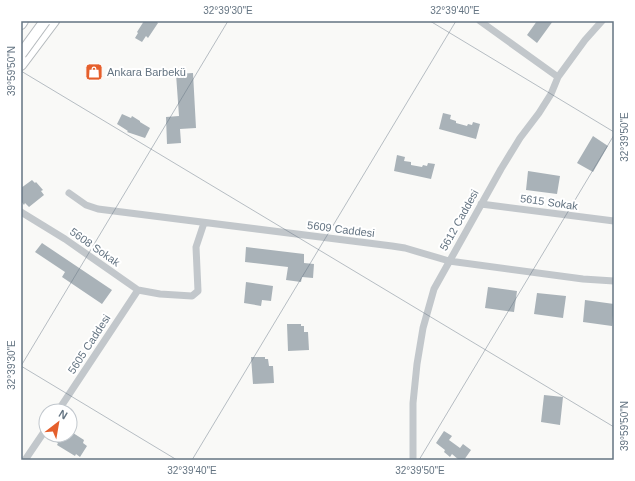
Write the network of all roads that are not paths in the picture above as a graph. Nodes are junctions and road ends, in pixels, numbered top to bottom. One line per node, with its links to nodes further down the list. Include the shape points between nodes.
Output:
1 (23, 21): 6 (highway)
2 (45, 21): 9 (highway, bridge)
3 (54, 21): 7 (highway)
4 (480, 21): 11 (street)
5 (602, 21): 11 (street, 5612 Caddesi)
6 (21, 24)
7 (36, 45): 8 (highway); 10 (highway)
8 (21, 46)
9 (21, 54)
10 (21, 65)
11 (558, 77): 13 (street, 5612 Caddesi, via 551,94 520,138)
12 (69, 193): 16 (street, 5609 Caddesi, via 86,205 98,209)
13 (481, 204): 15 (street, 5615 Sokak); 17 (street, 5612 Caddesi)
14 (21, 212): 19 (street, 5608 Sokak)
15 (614, 222)
16 (204, 223): 17 (street, 5609 Caddesi, via 405,248); 19 (street, via 196,247 198,291 192,296)
17 (449, 261): 18 (street, 5609 Caddesi); 23 (street, 5612 Caddesi, via 434,289 420,343 413,403)
18 (614, 281)
19 (138, 290): 20 (street, 5605 Caddesi)
20 (63, 403)
21 (38, 441): 22 (street)
22 (25, 460)
23 (413, 460)

